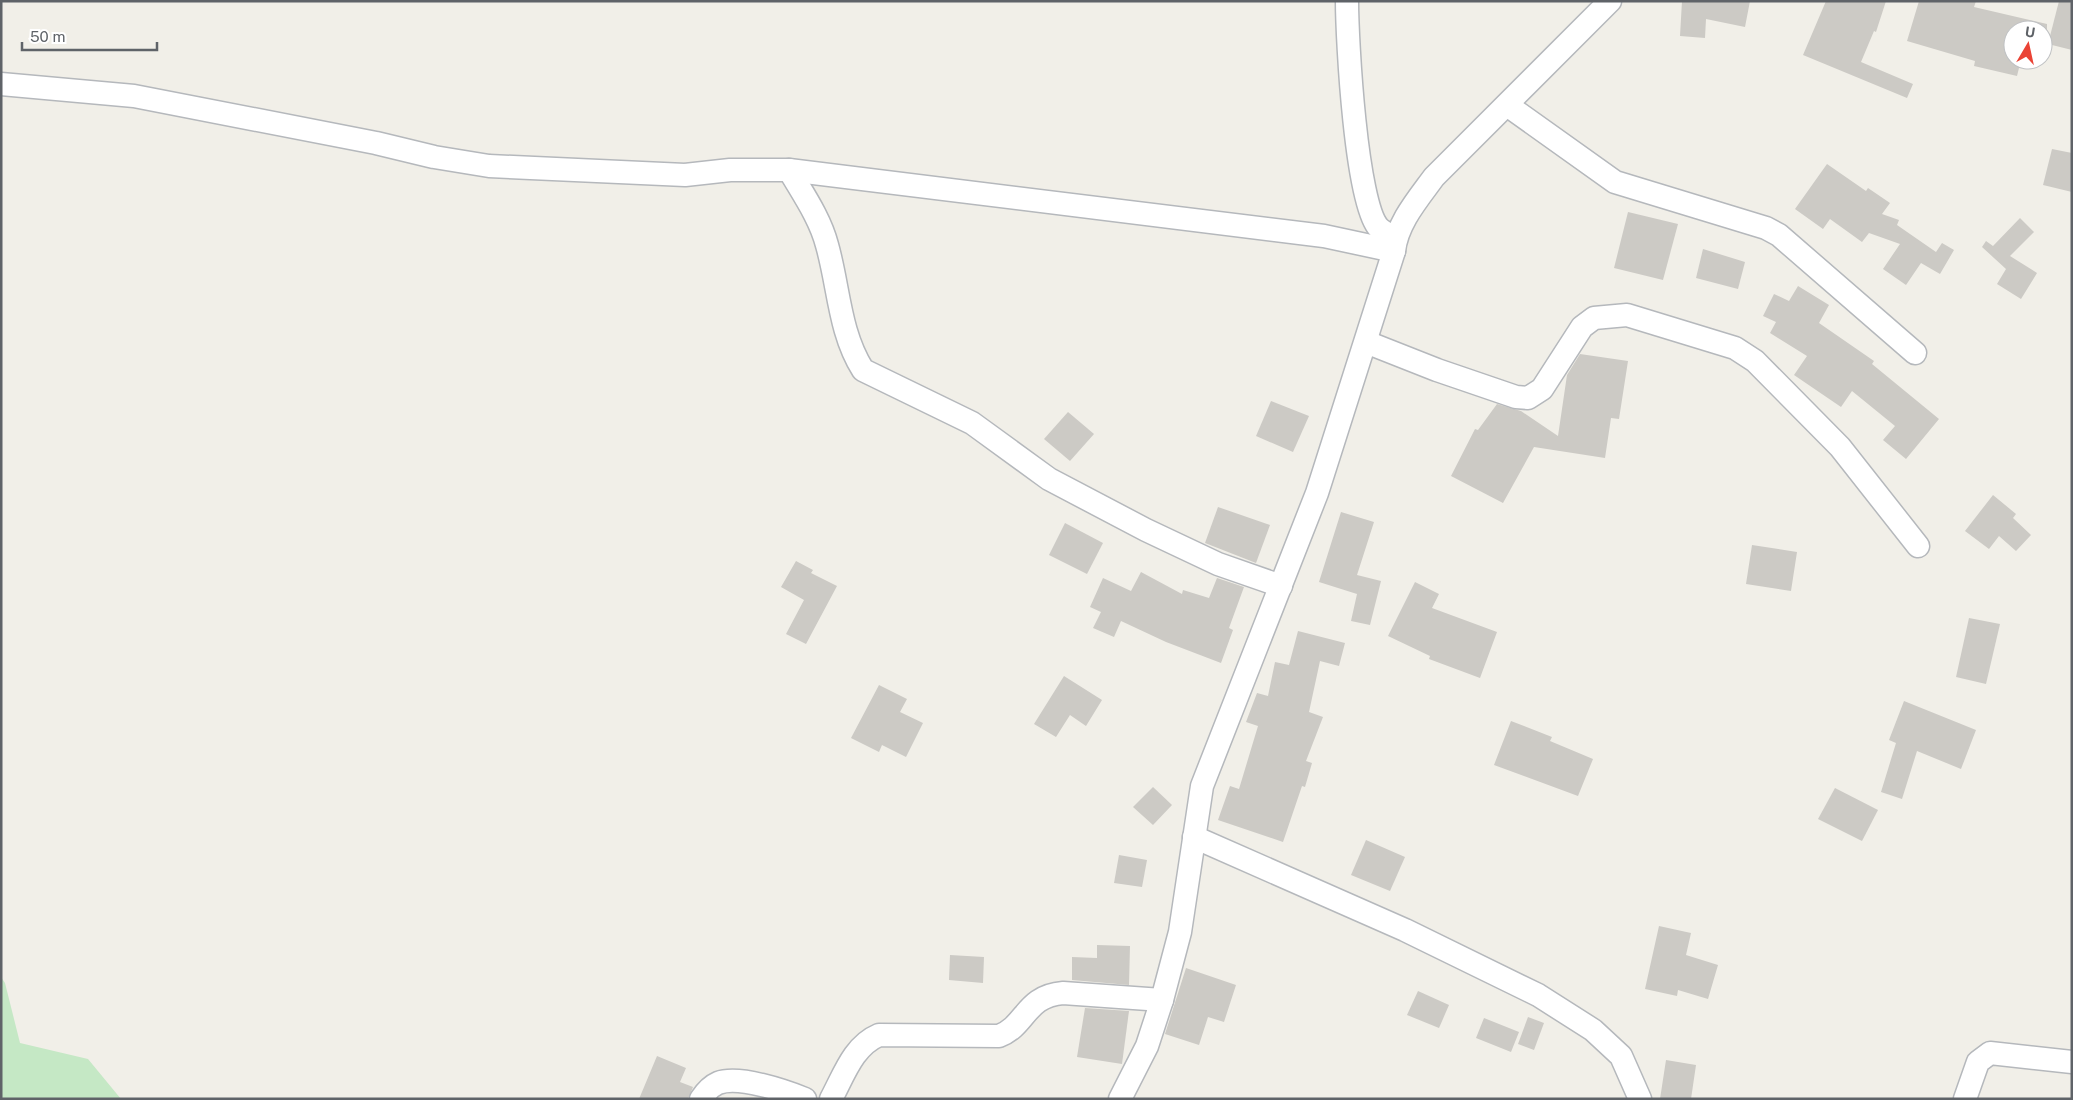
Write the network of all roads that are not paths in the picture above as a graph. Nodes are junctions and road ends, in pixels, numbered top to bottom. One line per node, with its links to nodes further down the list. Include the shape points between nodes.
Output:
1 (1347, 1): 6 (street, via 1353,114 1365,187 1373,218)
2 (1610, 1): 4 (street)
3 (1, 84): 5 (street, via 134,96 489,166 685,175 730,170)
4 (1506, 105): 6 (street, via 1434,177 1415,202); 8 (street, via 1615,182 1766,228 1779,235)
5 (788, 170): 6 (street); 10 (street, via 819,221 840,312 854,357 863,370 972,423 1049,479 1146,530 1218,564)
6 (1395, 245): 7 (street)
7 (1366, 342): 9 (street, via 1437,370 1516,397 1528,398 1542,388 1582,327 1594,318 1626,315 1735,348 1755,361 1840,447); 10 (street, via 1317,493)
8 (1914, 353)
9 (1918, 546)
10 (1281, 586): 11 (street, via 1202,786)
11 (1194, 837): 12 (street, via 1180,932); 18 (street, via 1405,930 1538,995 1593,1030 1620,1056)
12 (1162, 1000): 16 (street, via 1062,992 1051,994 1026,1010 1010,1032 999,1036 879,1035 866,1040 857,1051); 17 (street, via 1147,1046)
13 (2072, 1062): 19 (street, via 1990,1053 1978,1062)
14 (701, 1099): 15 (street, via 709,1088 735,1080 786,1091)
15 (805, 1099)
16 (831, 1099)
17 (1120, 1099)
18 (1640, 1099)
19 (1965, 1099)

